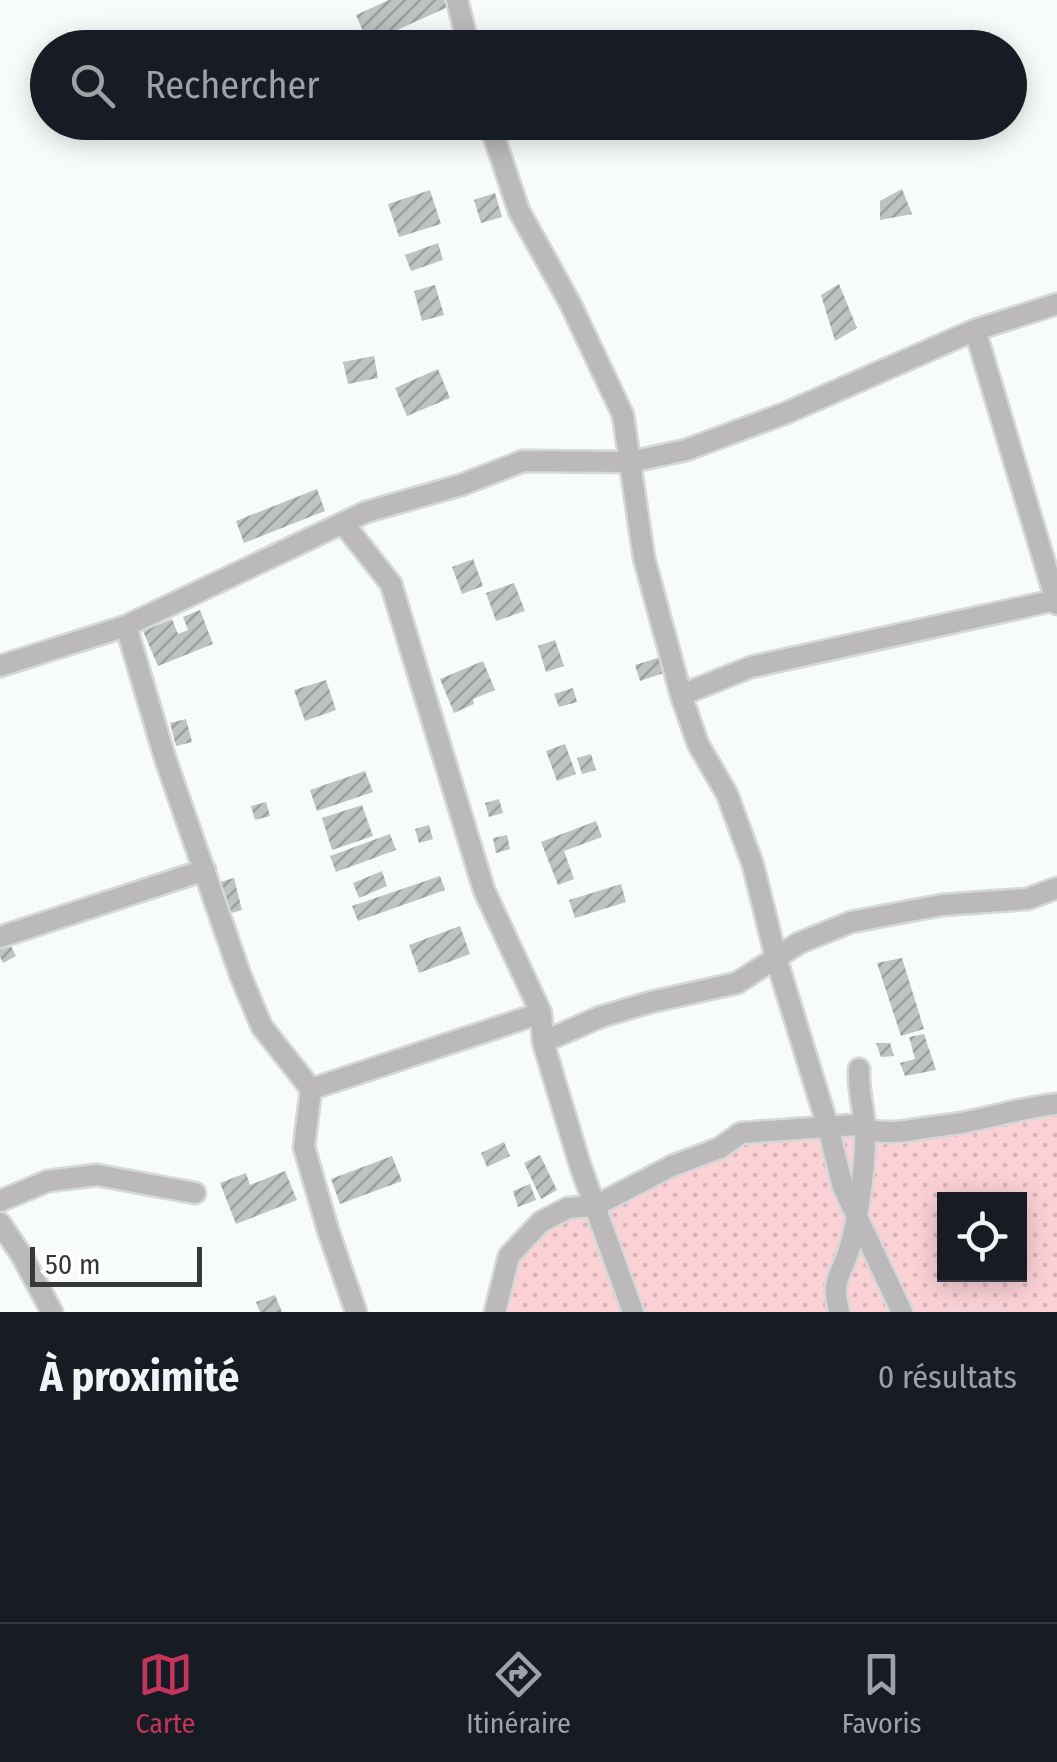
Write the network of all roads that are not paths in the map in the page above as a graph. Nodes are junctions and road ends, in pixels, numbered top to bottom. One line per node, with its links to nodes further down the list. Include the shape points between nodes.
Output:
1 (457, 0): 2 (street)
2 (464, 30)
3 (495, 140): 6 (street, via 519,211 623,415)
4 (1057, 304): 5 (street)
5 (974, 330): 6 (street, via 786,413 686,450); 8 (street)
6 (630, 462): 7 (street, via 523,460); 11 (street, via 644,558)
7 (343, 522): 9 (street); 16 (street, via 390,584 484,890)
8 (1056, 602): 11 (street, via 750,666)
9 (126, 626): 10 (street); 12 (street)
10 (0, 666)
11 (682, 695): 15 (street, via 698,744 728,794)
12 (204, 870): 14 (street); 19 (street, via 262,1027)
13 (1057, 888): 15 (street, via 1028,899 942,905 851,922)
14 (0, 937)
15 (776, 958): 17 (street, via 737,983 600,1017); 21 (street)
16 (541, 1013): 17 (street); 19 (street)
17 (543, 1042): 25 (street)
18 (859, 1069): 22 (street)
19 (311, 1089): 29 (street, via 304,1147)
20 (1057, 1104): 22 (street, via 896,1134)
21 (828, 1127): 22 (street); 25 (street, via 741,1133); 26 (street)
22 (865, 1129): 26 (street)
23 (195, 1193): 24 (street, via 97,1175 48,1181)
24 (0, 1201)
25 (596, 1206): 30 (street, via 568,1208 540,1222 509,1256); 31 (street)
26 (857, 1215): 32 (street, via 834,1284); 33 (street)
27 (0, 1222): 28 (street)
28 (52, 1312)
29 (356, 1312)
30 (495, 1312)
31 (633, 1312)
32 (839, 1312)
33 (902, 1312)

